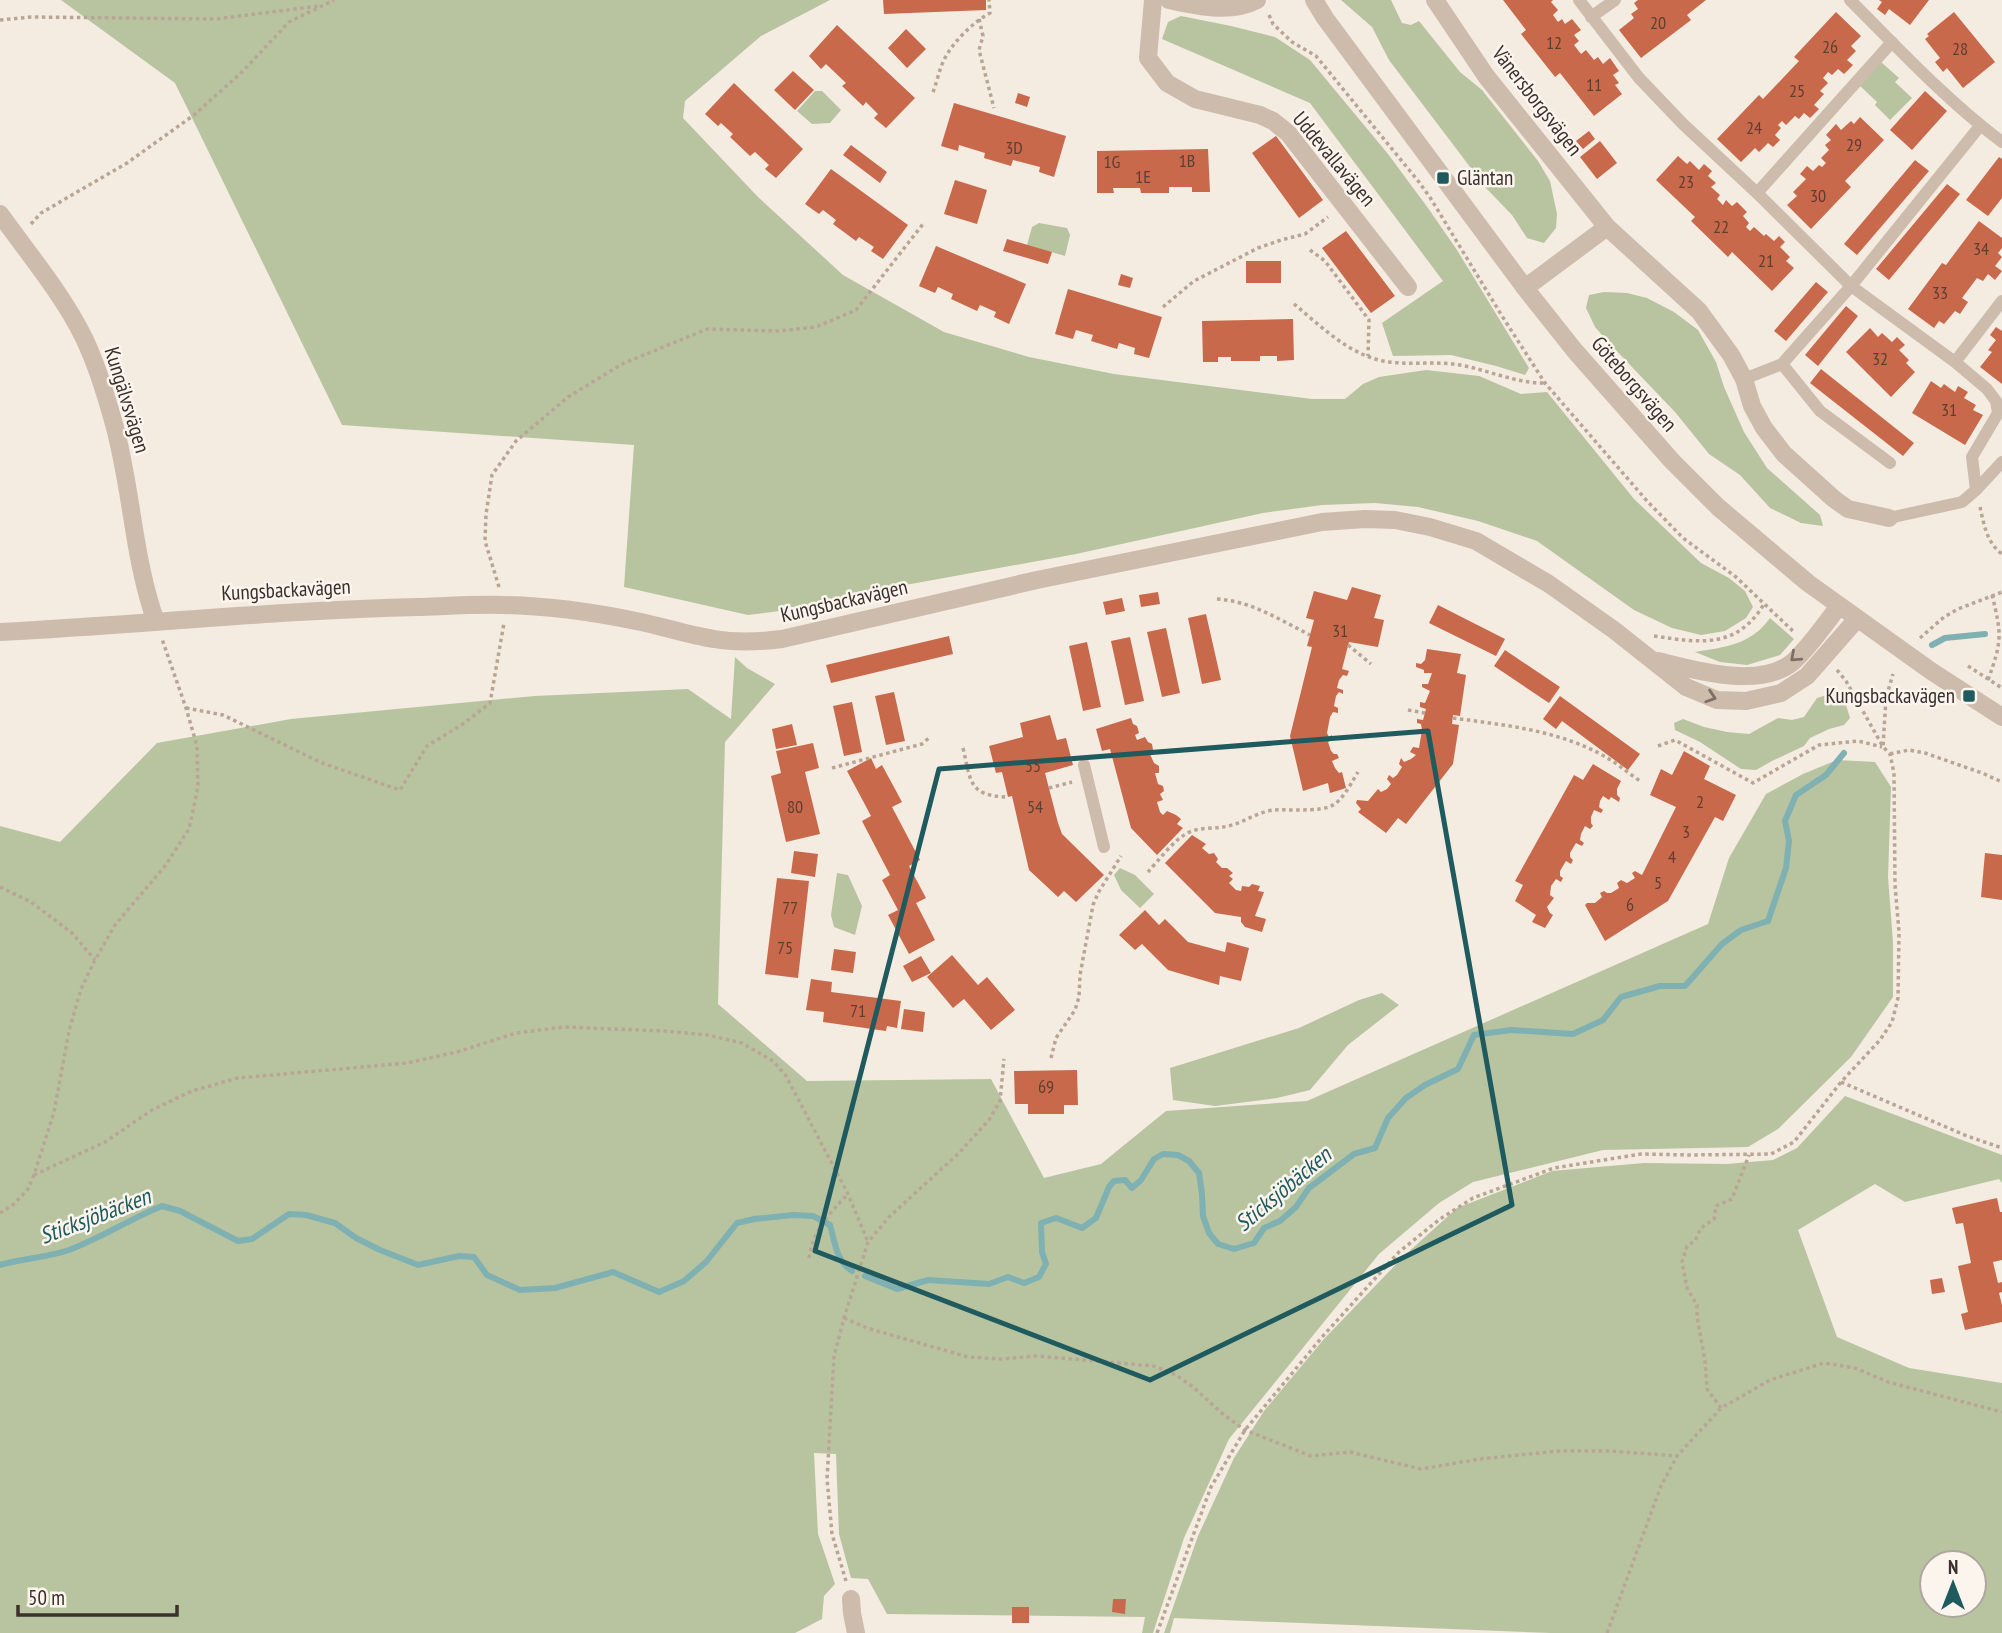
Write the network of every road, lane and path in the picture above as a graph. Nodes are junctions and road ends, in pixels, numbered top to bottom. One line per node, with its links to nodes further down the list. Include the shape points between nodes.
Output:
1 (334, 0): 10 (path)
2 (989, 0): 13 (path, via 990,13)
3 (1153, 0): 21 (street, Uddevallavägen, via 1148,58 1167,83 1195,99 1273,121 1288,133)
4 (1169, 0): 11 (street, via 1205,7)
5 (1314, 0): 29 (street, Göteborgsvägen)
6 (1435, 0): 24 (street, Vänersborgsvägen, via 1486,76)
7 (1579, 0): 12 (lane)
8 (1615, 0): 12 (lane)
9 (1850, 0): 15 (lane)
10 (324, 5): 14 (path, via 216,19 31,16); 25 (path, via 289,22 194,115 127,163 41,213)
11 (1262, 6): 37 (path, via 1292,42 1316,56 1419,182)
12 (1591, 17): 20 (lane, via 1639,78)
13 (979, 18): 16 (path, via 944,59); 17 (path, via 983,36 979,50)
14 (0, 20)
15 (1892, 42): 18 (lane); 20 (lane)
16 (933, 92)
17 (994, 108)
18 (1980, 125): 19 (lane); 27 (lane)
19 (2002, 142)
20 (1758, 193): 27 (lane)
21 (1345, 206): 28 (street, Uddevallavägen); 32 (path, via 1305,234 1258,248 1194,281)
22 (0, 214): 25 (street, Kungälvsvägen)
23 (923, 224): 47 (path, via 856,310 816,327 708,329 622,364 568,397 516,441 492,475 486,514 485,541)
24 (1607, 227): 29 (street); 36 (street, Vänersborgsvägen, via 1699,311)
25 (18, 239): 50 (street, Kungälvsvägen, via 77,325 97,370 124,467 141,568)
26 (1310, 250): 33 (path, via 1325,261 1369,320)
27 (1851, 286): 34 (lane); 35 (lane)
28 (1408, 287)
29 (1525, 288): 48 (street, Göteborgsvägen, via 1634,421 1681,470 1718,507)
30 (2002, 301): 34 (lane)
31 (1293, 304): 33 (path, via 1336,339)
32 (1163, 307)
33 (1368, 356): 37 (path, via 1388,362 1463,365)
34 (1955, 362): 40 (lane, via 1987,389 1998,413 1972,457)
35 (1782, 364): 36 (lane); 39 (lane, via 1820,411)
36 (1744, 379): 41 (street, Vänersborgsvägen, via 1752,406 1784,454 1848,509)
37 (1545, 383): 46 (path, via 1683,538)
38 (2002, 462): 40 (lane)
39 (1890, 463)
40 (1976, 490): 41 (lane, via 1962,502); 42 (path, via 1986,532)
41 (1889, 518)
42 (2002, 554)
43 (2002, 592): 44 (path)
44 (1992, 595): 54 (path, via 1944,617); 62 (path, via 2001,622 2001,643)
45 (1217, 599): 52 (path, via 1234,600)
46 (1764, 604): 53 (path, via 1754,621 1719,640); 56 (path)
47 (502, 605): 50 (street, Kungsbackavägen); 58 (street, Kungsbackavägen, via 583,611 714,639 764,641 1283,529 1322,522 1395,520 1476,541 1549,584); 64 (path, via 505,625 490,703 427,746 400,790 322,763 223,715)
48 (1839, 606): 49 (street, Göteborgsvägen); 56 (street, Kungsbackavägen)
49 (1857, 619): 57 (street, Kungsbackavägen); 68 (street, Göteborgsvägen)
50 (156, 622): 51 (street, Kungsbackavägen); 64 (path)
51 (0, 632)
52 (1310, 635)
53 (1650, 635)
54 (1920, 638)
55 (1348, 645): 59 (path)
56 (1807, 645): 58 (street, Kungsbackavägen, one-way to 58, via 1793,662 1769,674 1714,675)
57 (1825, 657): 58 (street, Kungsbackavägen, one-way to 57, via 1686,687 1717,700 1746,701 1781,693); 71 (path, via 1846,681)
58 (1654, 660)
59 (1371, 664)
60 (1968, 666): 62 (path)
61 (1893, 674): 71 (path)
62 (1988, 680): 63 (path)
63 (2002, 688)
64 (186, 708): 86 (path, via 197,746 198,787 190,830 115,925)
65 (1408, 710): 66 (path)
66 (1425, 713)
67 (1453, 718): 78 (path, via 1545,733 1579,744)
68 (2002, 718)
69 (930, 737): 75 (path, via 922,744)
70 (1658, 746): 71 (path, via 1675,740 1753,783 1819,745 1858,741)
71 (1882, 747): 73 (path)
72 (963, 748): 81 (path, via 971,783 981,793)
73 (1890, 754): 79 (path, via 1925,753); 89 (path, via 1899,998 1892,1022 1880,1040)
74 (1084, 765): 82 (lane)
75 (832, 768)
76 (1358, 772): 84 (path, via 1335,805 1324,810 1274,810 1237,824 1195,830 1184,834)
77 (1077, 781): 80 (path)
78 (1640, 781)
79 (2001, 781)
80 (1049, 788)
81 (1008, 797)
82 (1104, 847)
83 (1121, 856): 87 (path, via 1093,905 1079,997 1056,1038)
84 (1148, 872)
85 (0, 887): 86 (path, via 30,901 72,933)
86 (95, 960): 92 (path, via 69,1031 54,1112)
87 (1051, 1058)
88 (1004, 1059): 95 (path, via 1000,1101 989,1120)
89 (1841, 1082): 90 (path); 91 (path, via 1794,1142 1771,1154)
90 (2002, 1148)
91 (1749, 1155): 98 (path, via 1732,1199 1716,1206 1714,1219 1700,1228 1682,1262 1687,1287 1697,1305 1707,1389); 100 (path, via 1641,1154 1600,1159 1554,1168 1473,1198 1399,1252)
92 (34, 1175): 93 (path, via 105,1142 152,1110 192,1091 238,1078 407,1063 516,1033 564,1027 708,1035 742,1043 764,1055 786,1076); 94 (path, via 28,1189)
93 (848, 1194): 95 (path); 96 (path, via 827,1215 811,1242)
94 (0, 1213)
95 (868, 1242): 97 (path)
96 (809, 1258)
97 (844, 1318): 100 (path, via 968,1357 1037,1356 1154,1366 1176,1375); 102 (path, via 834,1356 827,1479 832,1534)
98 (1721, 1408): 99 (path, via 1770,1380 1824,1363); 101 (path)
99 (2002, 1412)
100 (1245, 1430): 101 (path, via 1311,1455 1350,1452 1421,1469 1559,1451); 104 (path, via 1211,1487)
101 (1677, 1455): 105 (path, via 1661,1486)
102 (851, 1599): 103 (street)
103 (856, 1633)
104 (1157, 1633)
105 (1607, 1633)

